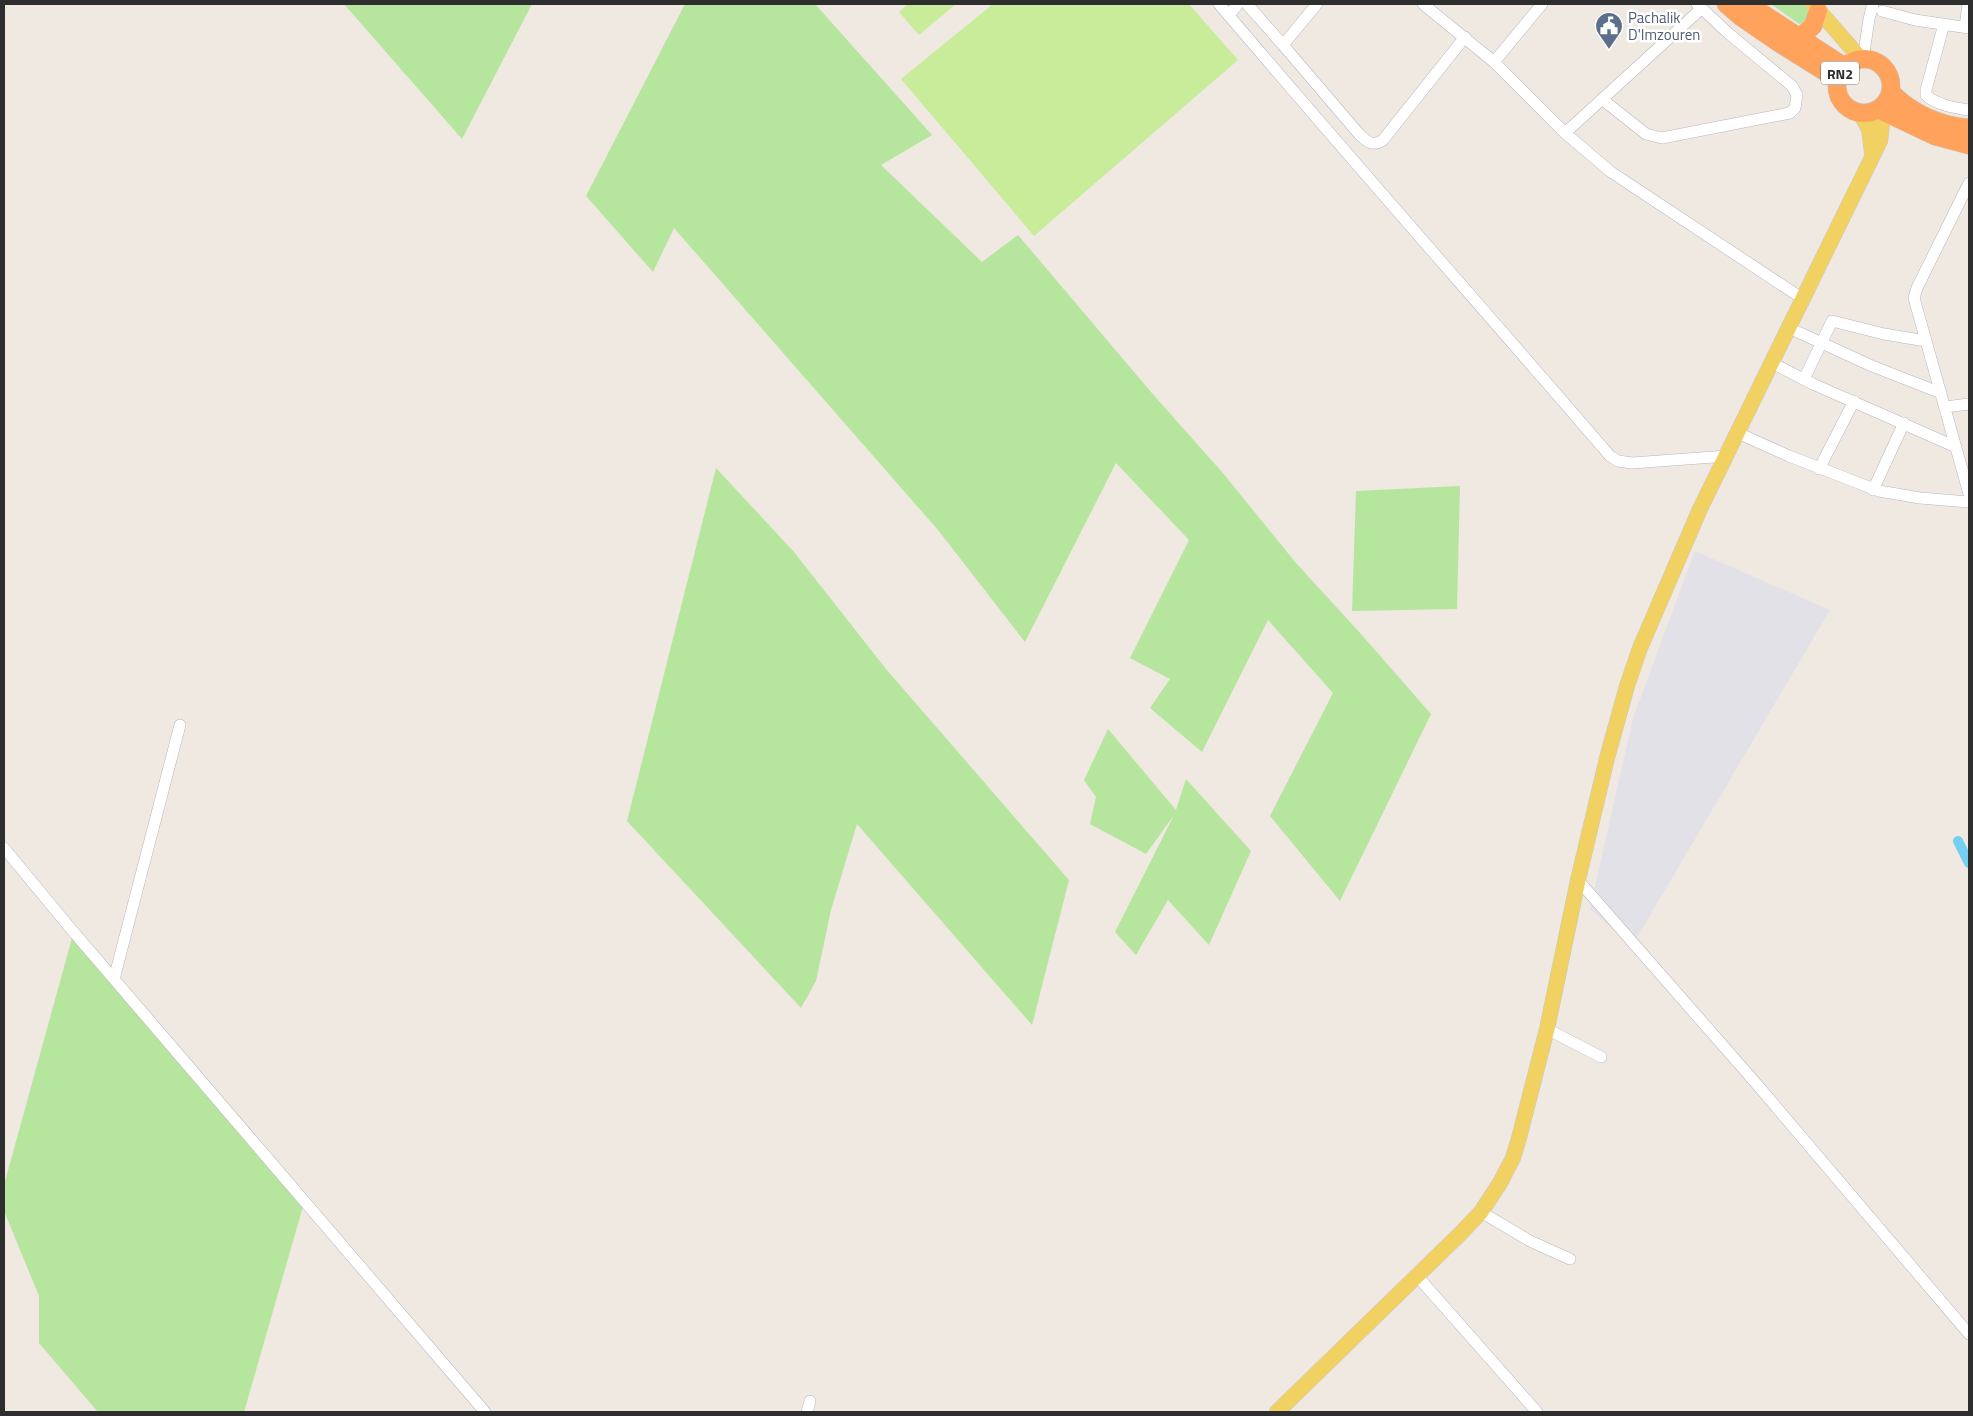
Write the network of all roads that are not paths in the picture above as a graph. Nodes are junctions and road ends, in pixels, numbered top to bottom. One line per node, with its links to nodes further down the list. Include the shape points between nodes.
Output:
1 (1220, 4): 14 (street)
2 (1238, 4): 14 (street)
3 (1247, 4): 19 (street)
4 (1317, 4): 19 (street)
5 (1423, 4): 17 (street)
6 (1542, 4): 20 (street)
7 (1726, 4): 21 (highway, RN2, via 1780,43)
8 (1748, 4): 18 (highway, RN2)
9 (1862, 4): 13 (street)
10 (1968, 4): 16 (street)
11 (1699, 6): 23 (street); 23 (street, via 1792,86 1797,95 1795,108 1790,113 1662,138 1646,134)
12 (1816, 7): 18 (highway, via 1813,26); 21 (main road, via 1842,38)
13 (1877, 10): 15 (street); 21 (street)
14 (1229, 16): 43 (street, via 1610,456 1632,463)
15 (1944, 24): 16 (street); 24 (street, via 1926,95 1938,102)
16 (1967, 28)
17 (1465, 37): 19 (street, via 1383,140 1372,144 1359,134); 20 (street)
18 (1799, 38): 21 (highway, RN2)
19 (1283, 45)
20 (1494, 62): 27 (street)
21 (1851, 66): 22 (highway, RN2, via 1871,60 1885,68); 25 (highway, RN2, via 1838,91 1842,101 1850,109)
22 (1891, 92): 25 (highway, via 1888,99); 26 (highway, via 1914,111 1936,121)
23 (1603, 100): 27 (street)
24 (1969, 110)
25 (1871, 111): 28 (highway, RN2, via 1935,136); 30 (main road, via 1869,129 1873,157)
26 (1969, 128)
27 (1565, 133): 30 (street, via 1611,172)
28 (1969, 145)
29 (1969, 183): 32 (street, via 1914,298)
30 (1803, 299): 31 (main road)
31 (1789, 328): 33 (street); 34 (main road)
32 (1926, 341): 33 (street, via 1832,321); 36 (street)
33 (1821, 344): 35 (street); 36 (street)
34 (1772, 363): 35 (street); 41 (main road)
35 (1804, 379): 37 (street)
36 (1941, 393): 39 (street)
37 (1854, 401): 40 (street); 44 (street)
38 (1969, 404): 39 (street)
39 (1944, 407): 42 (street)
40 (1904, 423): 42 (street); 45 (street)
41 (1738, 434): 43 (main road); 44 (street)
42 (1956, 447): 46 (street)
43 (1727, 456): 50 (main road, via 1685,541 1627,686)
44 (1820, 468): 45 (street)
45 (1873, 490): 47 (street)
46 (1969, 494)
47 (1969, 502)
48 (180, 725): 51 (street)
49 (4, 848): 51 (street)
50 (1578, 880): 52 (main road); 57 (street)
51 (114, 979): 59 (street)
52 (1547, 1030): 53 (street); 54 (main road, via 1513,1158)
53 (1601, 1057)
54 (1481, 1212): 55 (street, via 1530,1241); 56 (main road)
55 (1570, 1259)
56 (1418, 1277): 61 (main road); 62 (street)
57 (1969, 1334)
58 (810, 1400): 60 (street)
59 (485, 1412)
60 (807, 1412)
61 (1277, 1412)
62 (1537, 1412)

